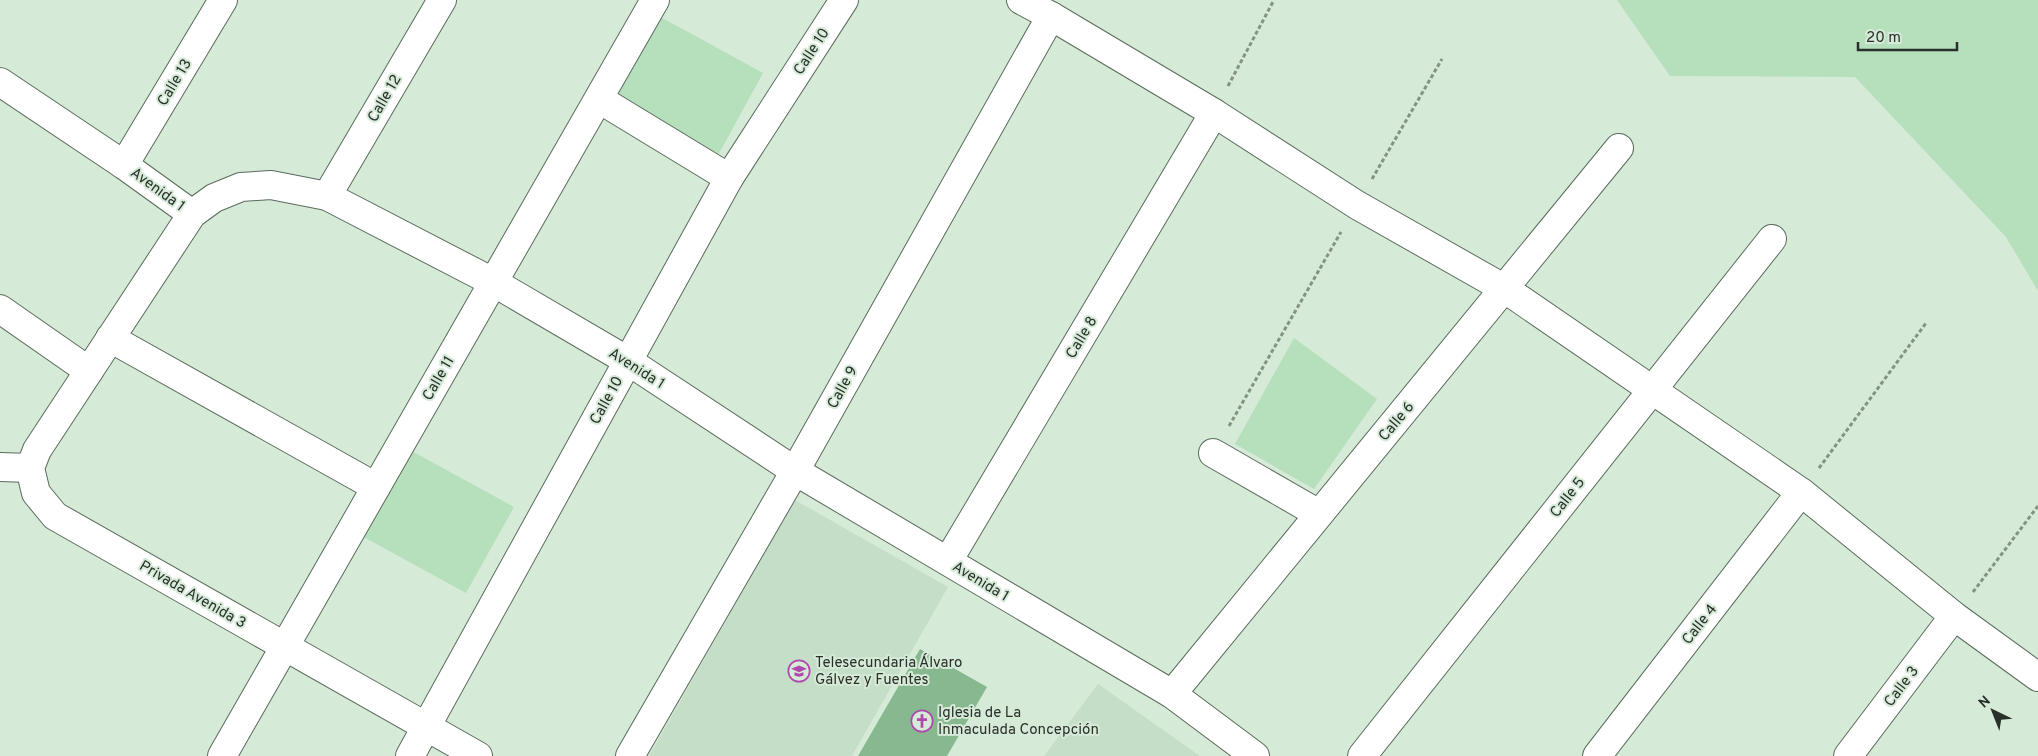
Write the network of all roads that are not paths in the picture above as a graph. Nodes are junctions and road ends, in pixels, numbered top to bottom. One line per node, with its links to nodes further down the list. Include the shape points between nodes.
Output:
1 (442, 0): 13 (street, Calle 12)
2 (655, 0): 8 (street, Calle 11)
3 (844, 0): 12 (street, Calle 10)
4 (1021, 0): 6 (street)
5 (219, 1): 11 (street, Calle 13)
6 (1051, 16): 9 (street); 26 (street, Calle 9)
7 (0, 82): 11 (street, Avenida 1)
8 (599, 99): 12 (street); 16 (street, Calle 11)
9 (1214, 113): 17 (street, via 1357,205); 30 (street, Calle 8)
10 (1619, 148): 17 (street, Calle 6)
11 (124, 165): 14 (street, Avenida 1)
12 (729, 178): 20 (street, Calle 10)
13 (327, 196): 14 (street, Avenida 1, via 272,185 241,187 214,198); 16 (street, Avenida 1)
14 (192, 214): 19 (street)
15 (1772, 239): 22 (street, Calle 5)
16 (493, 282): 20 (street, Avenida 1); 27 (street, Calle 11)
17 (1505, 289): 22 (street); 29 (street, Calle 6)
18 (0, 310): 21 (street)
19 (110, 338): 21 (street); 27 (street)
20 (628, 361): 26 (street, Avenida 1); 35 (street, Calle 10)
21 (89, 371): 25 (street, via 37,450)
22 (1652, 390): 28 (street); 41 (street, Calle 5)
23 (1213, 453): 29 (street)
24 (0, 467): 25 (street)
25 (30, 468): 32 (street, Privada Avenida 3, via 36,493 55,516)
26 (795, 471): 30 (street, Avenida 1); 39 (street, Calle 9)
27 (376, 487): 32 (street, Calle 11)
28 (1800, 492): 31 (street); 42 (street, Calle 4)
29 (1319, 514): 34 (street, Calle 6)
30 (948, 560): 34 (street, Avenida 1)
31 (1954, 616): 33 (street); 43 (street, Calle 3)
32 (284, 646): 35 (street, Privada Avenida 3); 36 (street, Calle 11)
33 (2038, 677)
34 (1172, 694): 40 (street, Avenida 1)
35 (425, 727): 37 (street, Calle 10); 38 (street, Privada Avenida 3)
36 (222, 756)
37 (410, 756)
38 (478, 756)
39 (630, 756)
40 (1255, 756)
41 (1362, 756)
42 (1597, 756)
43 (1848, 756)

